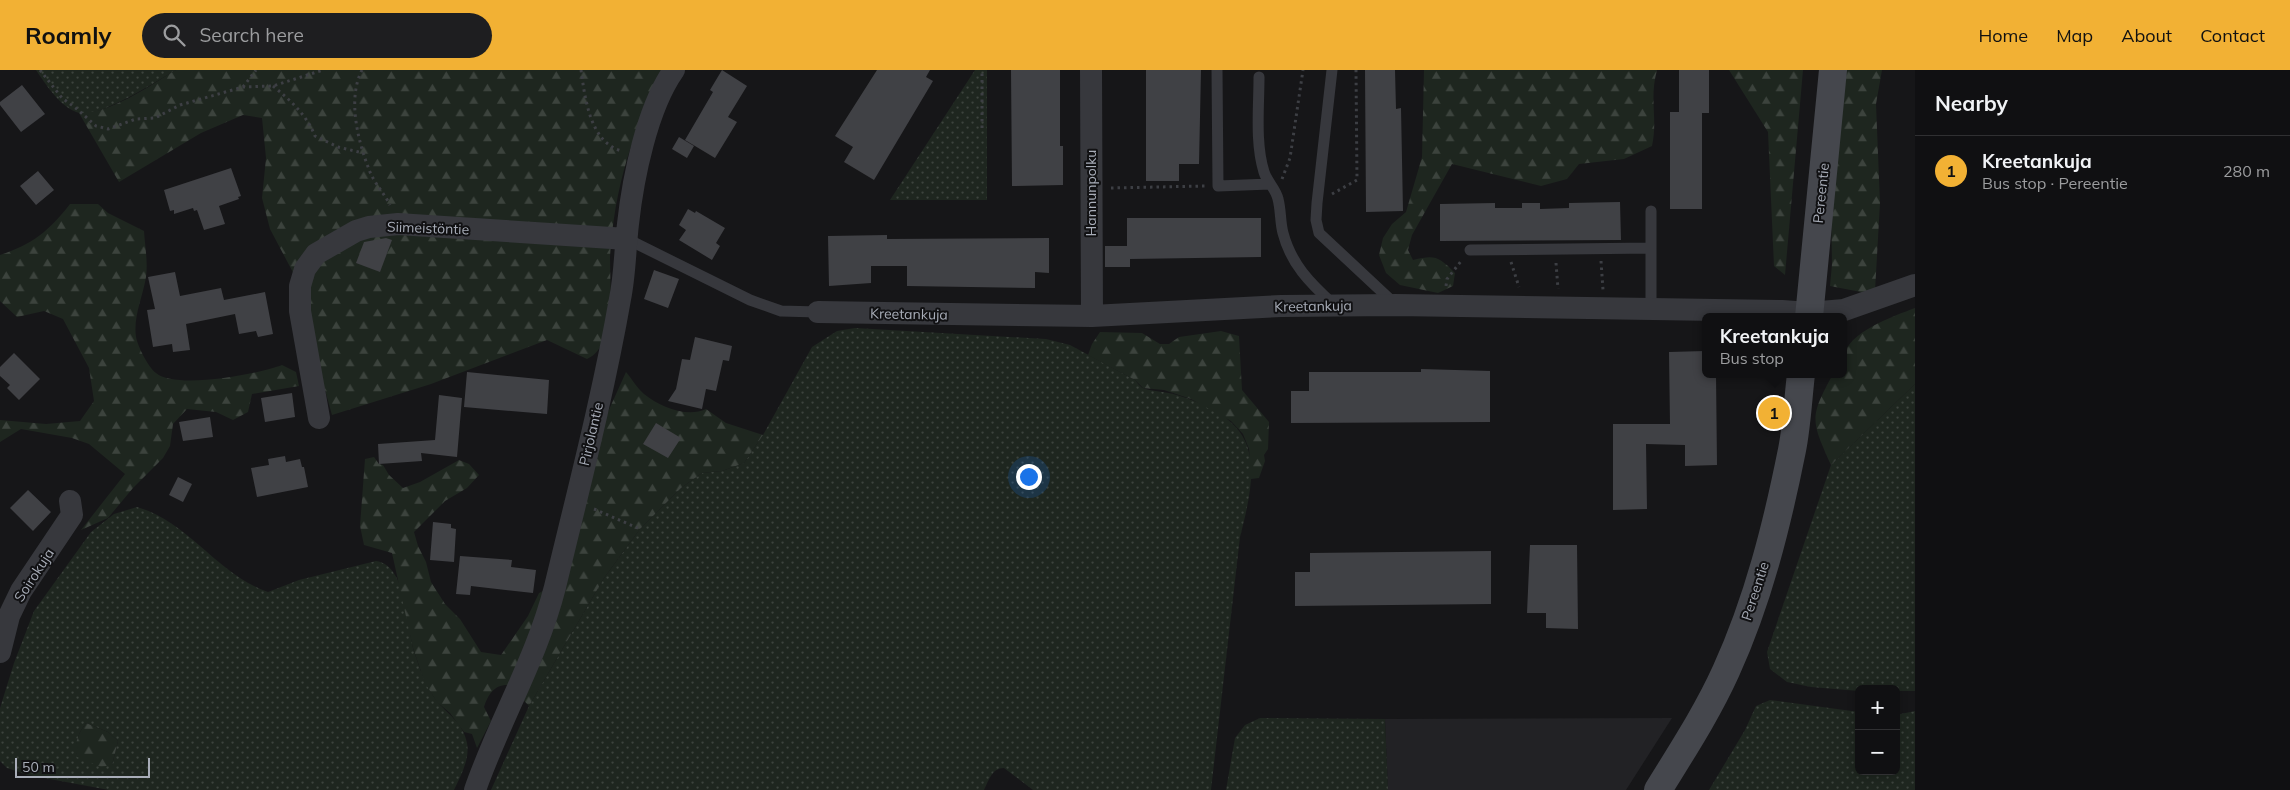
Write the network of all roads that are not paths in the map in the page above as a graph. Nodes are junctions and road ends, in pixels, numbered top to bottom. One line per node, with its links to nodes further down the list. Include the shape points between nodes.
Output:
1 (674, 70): 9 (street, Pirjolantie, via 657,101 641,156)
2 (1091, 70): 20 (street, Hannunpolku)
3 (1217, 70): 7 (lane, via 1218,186)
4 (1332, 70): 14 (lane, via 1316,203 1319,233)
5 (1833, 70): 18 (street, Pereentie)
6 (1258, 77): 7 (lane, via 1259,156 1264,175)
7 (1274, 189): 13 (lane, via 1281,208 1282,231 1296,264 1307,280)
8 (1651, 211): 10 (lane)
9 (627, 239): 16 (lane, via 750,300 782,310); 22 (street, Siimeistöntie, via 398,224 356,231 316,254 305,269 300,286 300,311); 25 (street, Pirjolantie, via 620,298 576,501 550,603)
10 (1651, 248): 11 (lane); 15 (lane)
11 (1470, 250)
12 (1915, 285): 19 (street, Kreetankuja, via 1844,310)
13 (1334, 305): 14 (street, Kreetankuja); 20 (street, Kreetankuja)
14 (1396, 305): 15 (street, Kreetankuja)
15 (1651, 309): 17 (street, Kreetankuja)
16 (818, 312): 20 (street, Kreetankuja)
17 (1756, 313)
18 (1809, 313)
19 (1823, 313)
20 (1092, 316)
21 (1801, 378): 26 (street, Pereentie, via 1792,449 1754,601 1713,697)
22 (319, 418)
23 (70, 502): 24 (street, Soirokuja, via 72,515 21,591 9,616)
24 (0, 652)
25 (475, 790)
26 (1658, 790)

